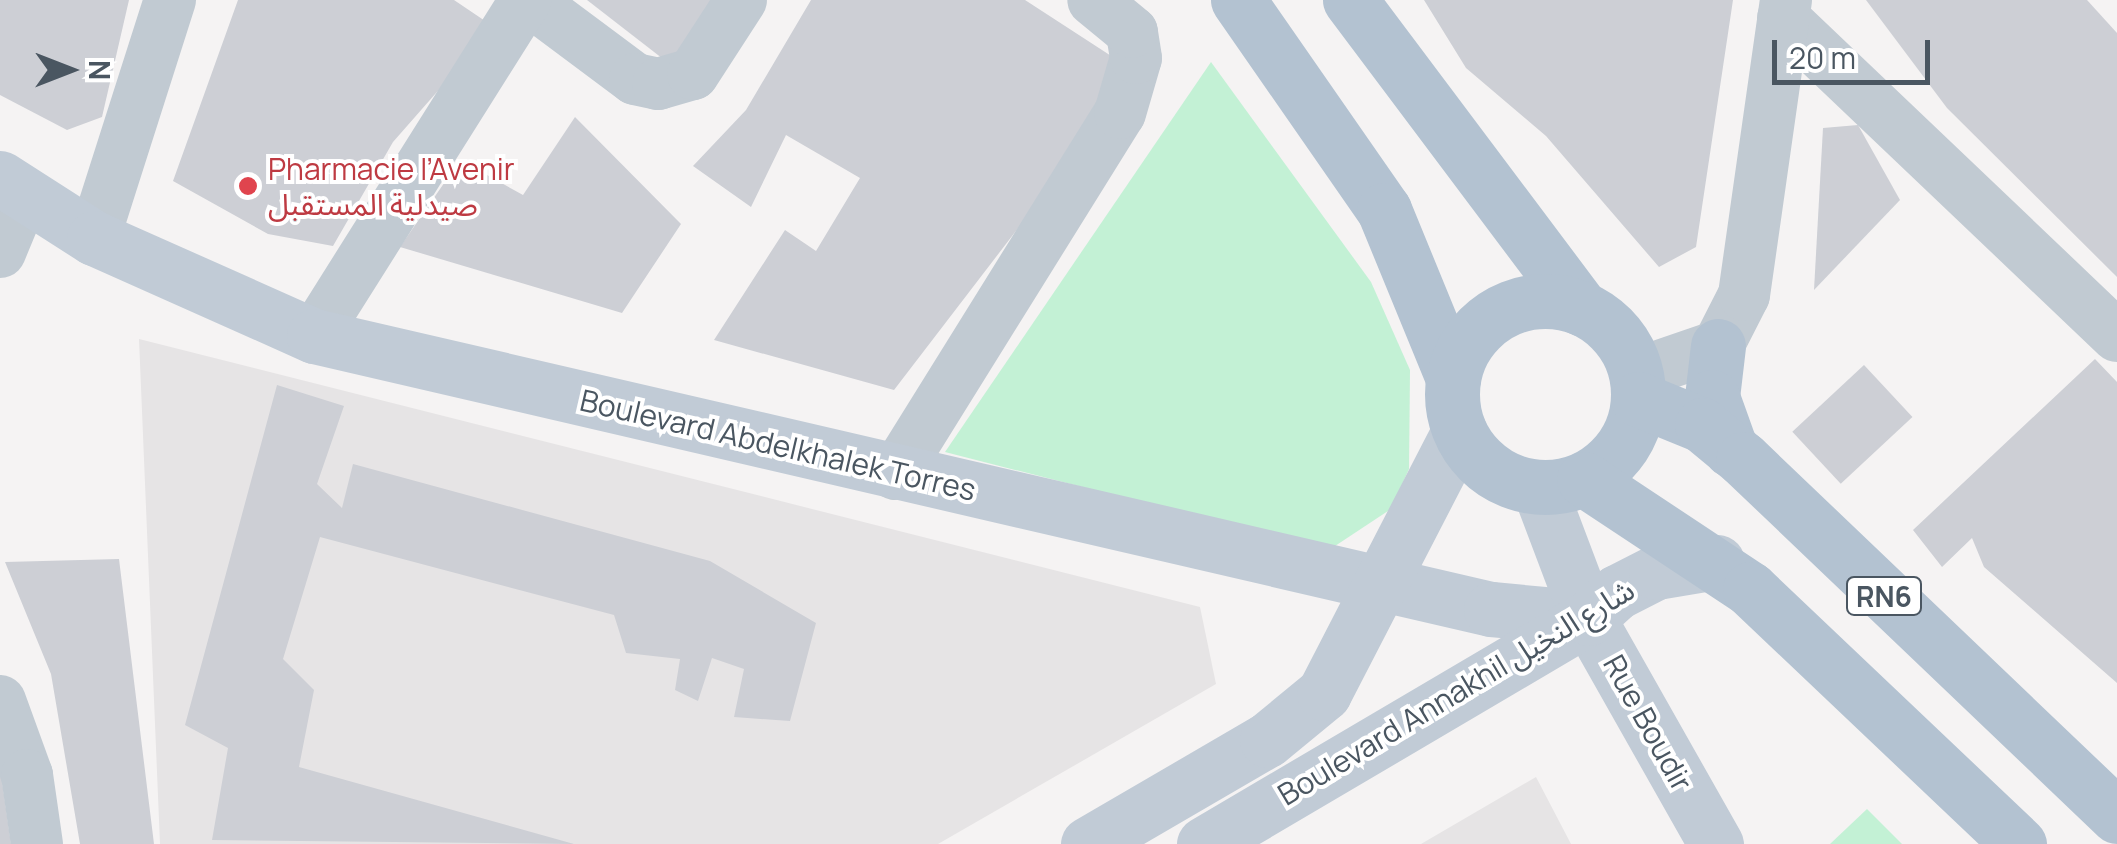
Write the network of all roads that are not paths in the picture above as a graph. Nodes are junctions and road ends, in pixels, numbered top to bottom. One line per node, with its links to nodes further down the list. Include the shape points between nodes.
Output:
1 (170, 0): 9 (street)
2 (527, 0): 3 (street, via 635,79 658,84 693,74); 12 (street)
3 (741, 0)
4 (1094, 0): 19 (street, via 1132,32 1136,58 1120,113)
5 (1238, 0): 15 (main road, via 1384,210)
6 (1350, 0): 11 (main road)
7 (1784, 9): 13 (street); 14 (street, via 1744,294)
8 (12, 186): 9 (main road, Boulevard Abdelkhalek Torres); 10 (street)
9 (94, 238): 12 (main road, Boulevard Abdelkhalek Torres)
10 (0, 252)
11 (1582, 309): 15 (main road, via 1555,301 1501,312 1462,351); 16 (main road, via 1625,346)
12 (314, 336): 19 (main road, Boulevard Abdelkhalek Torres)
13 (2117, 336)
14 (1718, 346): 16 (street); 18 (main road, via 1712,397)
15 (1453, 378): 17 (main road)
16 (1637, 386): 18 (main road, RN6); 20 (main road, via 1618,453)
17 (1459, 430): 20 (main road, RN6, via 1493,472); 22 (main road, Boulevard Annakhil شارع النخيل, via 1409,515)
18 (1731, 450): 25 (main road, RN6)
19 (894, 474): 22 (main road, Boulevard Abdelkhalek Torres)
20 (1561, 483): 21 (main road, RN6); 23 (main road, Rue Boudir)
21 (1716, 562): 23 (main road, Boulevard Annakhil شارع النخيل, via 1656,572); 30 (main road, RN6)
22 (1386, 581): 23 (main road, Boulevard Abdelkhalek Torres, via 1491,609); 27 (main road, Boulevard Annakhil شارع النخيل, via 1324,693 1268,740)
23 (1588, 618): 28 (main road, Boulevard Annakhil شارع النخيل); 29 (main road, Rue Boudir)
24 (0, 701): 26 (street, via 26,775)
25 (2117, 816)
26 (36, 844)
27 (1088, 844)
28 (1204, 844)
29 (1716, 844)
30 (2019, 844)

